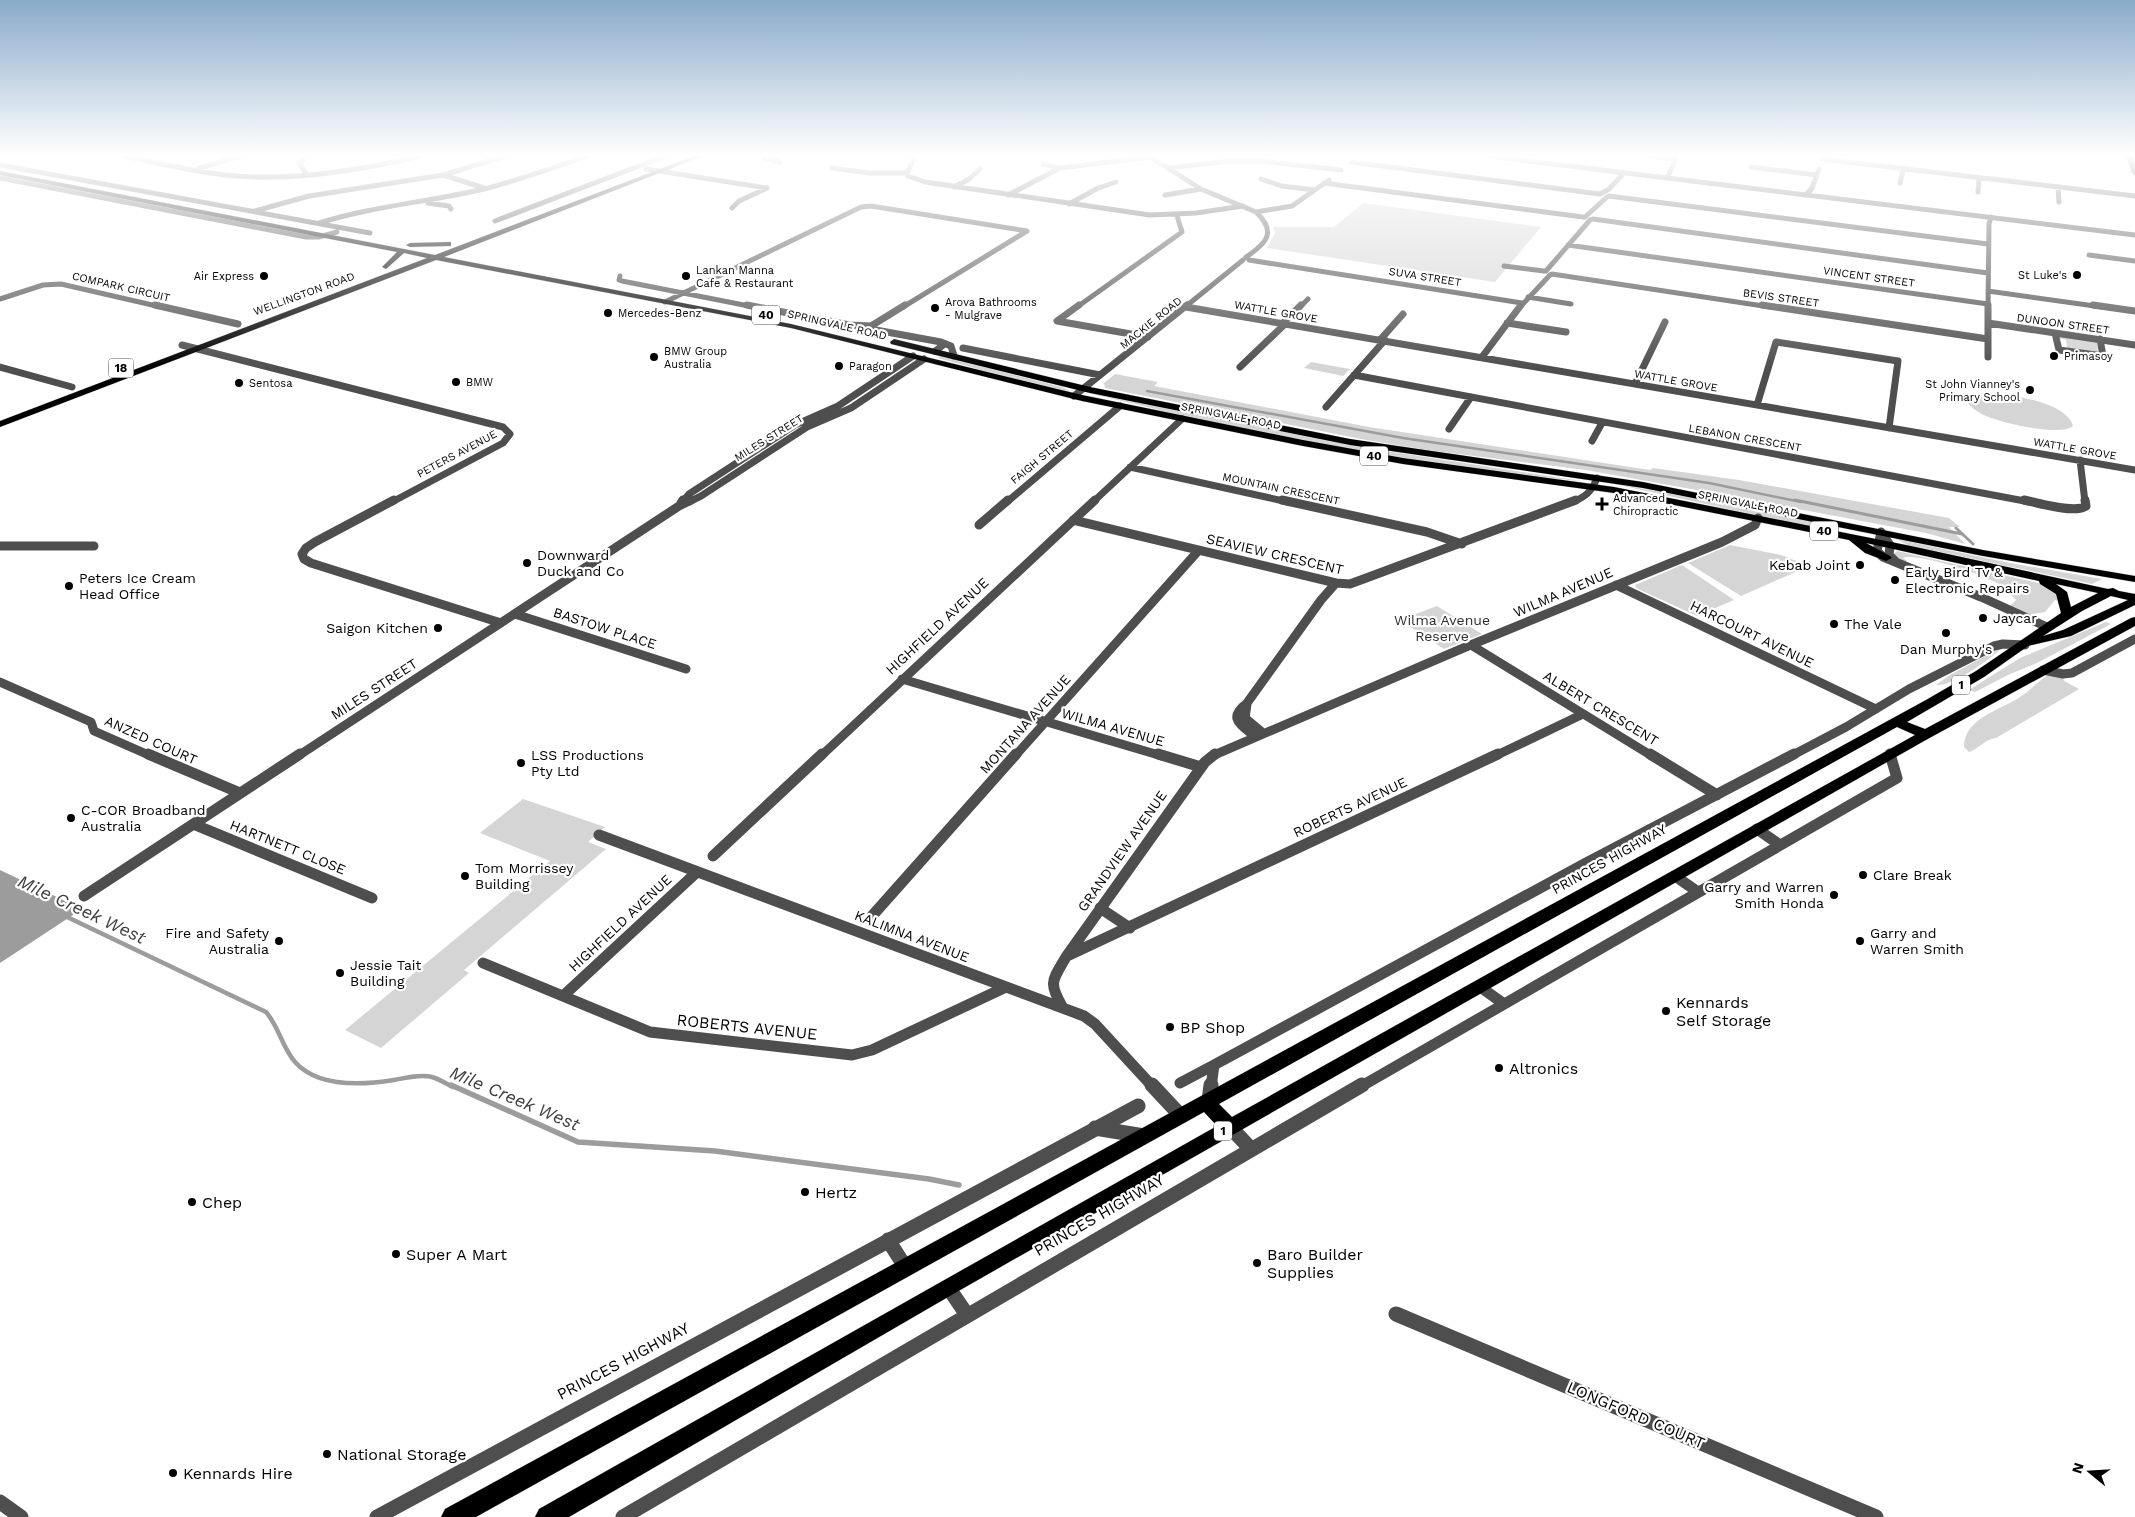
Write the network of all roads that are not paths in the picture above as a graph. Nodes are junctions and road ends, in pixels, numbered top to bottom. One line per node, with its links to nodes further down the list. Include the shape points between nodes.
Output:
1 (252, 227): 19 (street, SPRINGVALE ROAD, via 306,237)
2 (283, 227): 19 (highway, SPRINGVALE ROAD / 40)
3 (311, 227): 16 (highway, SPRINGVALE ROAD / 40)
4 (331, 227): 17 (street)
5 (493, 227): 22 (highway, WELLINGTON ROAD / 18)
6 (517, 227): 21 (highway, WELLINGTON ROAD / 18)
7 (819, 227): 42 (street)
8 (1000, 227): 58 (street, via 1027,231)
9 (1180, 227): 61 (street, via 1182,232 1057,321)
10 (1267, 227): 33 (street, MACKIE ROAD, via 1269,233 1263,244)
11 (1582, 227): 25 (street)
12 (1645, 227): 39 (street)
13 (1854, 227): 23 (street)
14 (1989, 227): 23 (street)
15 (2068, 227): 20 (street)
16 (337, 232): 17 (highway, SPRINGVALE ROAD / 40); 19 (street, SPRINGVALE ROAD)
17 (360, 233): 18 (street); 24 (highway, SPRINGVALE ROAD / 40)
18 (370, 233)
19 (327, 235): 27 (highway, SPRINGVALE ROAD / 40)
20 (2135, 235)
21 (490, 237): 28 (highway, WELLINGTON ROAD / 18); 32 (highway)
22 (448, 244): 24 (highway); 26 (highway, WELLINGTON ROAD / 18)
23 (1988, 244): 39 (street)
24 (410, 245): 26 (highway, SPRINGVALE ROAD / 40)
25 (1568, 245): 38 (street); 49 (street, VINCENT STREET)
26 (433, 249): 28 (highway, SPRINGVALE ROAD / 40); 29 (highway, WELLINGTON ROAD / 18)
27 (402, 251): 29 (highway, SPRINGVALE ROAD / 40); 37 (highway)
28 (450, 253): 31 (highway, WELLINGTON ROAD / 18); 32 (highway, SPRINGVALE ROAD / 40)
29 (421, 254): 31 (highway, SPRINGVALE ROAD / 40); 37 (highway, WELLINGTON ROAD / 18)
30 (2089, 255): 34 (street)
31 (438, 257): 32 (highway, SPRINGVALE ROAD / 40); 35 (highway, WELLINGTON ROAD / 18)
32 (465, 259): 35 (highway); 43 (highway, SPRINGVALE ROAD / 40); 47 (highway, SPRINGVALE ROAD / 40)
33 (1247, 259): 46 (street, SUVA STREET); 50 (street, MACKIE ROAD)
34 (2135, 261)
35 (422, 264): 69 (highway, WELLINGTON ROAD / 18)
36 (1504, 266): 38 (street, BEVIS STREET)
37 (386, 267): 57 (highway, WELLINGTON ROAD / 18)
38 (1549, 272): 46 (street); 63 (street, BEVIS STREET)
39 (1988, 273): 41 (street)
40 (621, 279): 42 (street, SPRINGVALE ROAD)
41 (1988, 291): 49 (street); 51 (street)
42 (684, 293): 43 (street); 58 (street, SPRINGVALE ROAD, via 850,325)
43 (674, 297): 47 (street); 72 (highway, SPRINGVALE ROAD / 40, via 831,328)
44 (1308, 298): 54 (street)
45 (0, 299): 57 (street, COMPARK CIRCUIT, via 43,285 61,284)
46 (1525, 300): 48 (street, SUVA STREET); 55 (street)
47 (665, 302): 73 (highway, SPRINGVALE ROAD / 40, via 813,331)
48 (1571, 304)
49 (1988, 304): 56 (street)
50 (1187, 306): 54 (street, WATTLE GROVE); 61 (street, MACKIE ROAD)
51 (2135, 311)
52 (1403, 314): 64 (street)
53 (1664, 322): 83 (street)
54 (1284, 323): 64 (street, WATTLE GROVE); 78 (street)
55 (1507, 323): 59 (street); 75 (street)
56 (1988, 323): 60 (street, DUNOON STREET); 63 (street)
57 (238, 324): 68 (highway, WELLINGTON ROAD / 18)
58 (870, 326): 62 (street, SPRINGVALE ROAD, via 876,330)
59 (1566, 332)
60 (2055, 333): 65 (street, DUNOON STREET); 65 (street, via 2059,350 2103,356)
61 (1148, 337): 79 (street, MACKIE ROAD)
62 (925, 339): 66 (street, SPRINGVALE ROAD); 72 (street, via 931,343)
63 (1988, 339): 76 (street)
64 (1382, 340): 75 (street, WATTLE GROVE); 80 (street)
65 (2100, 340): 67 (street, DUNOON STREET)
66 (942, 342): 71 (street); 74 (street, via 951,346)
67 (2135, 344)
68 (182, 345): 69 (street, PETERS AVENUE); 84 (highway, WELLINGTON ROAD / 18)
69 (195, 348): 91 (street, PETERS AVENUE); 96 (highway, WELLINGTON ROAD / 18)
70 (963, 348): 79 (street)
71 (935, 351): 72 (highway); 74 (highway, SPRINGVALE ROAD / 40)
72 (924, 354): 73 (highway, SPRINGVALE ROAD / 40); 82 (street, MILES STREET); 86 (highway, SPRINGVALE ROAD / 40)
73 (913, 356): 81 (street, MILES STREET)
74 (954, 356): 85 (highway, SPRINGVALE ROAD / 40)
75 (1482, 357): 83 (street, WATTLE GROVE)
76 (1988, 357)
77 (0, 367): 84 (street)
78 (1240, 367)
79 (1100, 375): 85 (street, MACKIE ROAD)
80 (1354, 375): 87 (street, LEBANON CRESCENT); 90 (street)
81 (883, 376): 82 (street); 97 (street, MILES STREET, via 838,406)
82 (894, 378): 98 (street, MILES STREET, via 851,408)
83 (1635, 384): 88 (street, WATTLE GROVE)
84 (72, 387): 92 (highway, WELLINGTON ROAD / 18)
85 (1084, 388): 86 (street, MACKIE ROAD); 109 (highway, SPRINGVALE ROAD / 40, via 1369,445)
86 (1074, 396): 89 (highway, SPRINGVALE ROAD / 40)
87 (1471, 397): 95 (street, LEBANON CRESCENT); 100 (street)
88 (1757, 405): 99 (street, WATTLE GROVE); 99 (street, via 1776,342 1898,361)
89 (1120, 406): 94 (highway, SPRINGVALE ROAD / 40); 113 (street, FAIGH STREET)
90 (1326, 407)
91 (448, 413): 93 (street); 133 (street, PETERS AVENUE, via 503,427 510,434 508,439 315,542 302,554 311,563)
92 (0, 414)
93 (438, 418)
94 (1182, 418): 105 (street, HIGHFIELD AVENUE); 109 (highway, SPRINGVALE ROAD / 40, via 1393,460)
95 (1602, 422): 101 (street); 104 (street, LEBANON CRESCENT, via 2071,510 2086,506)
96 (0, 424)
97 (795, 425): 98 (street); 102 (street, MILES STREET)
98 (807, 428): 103 (street, MILES STREET)
99 (1889, 428): 104 (street, WATTLE GROVE)
100 (1449, 429)
101 (1592, 441)
102 (762, 446): 103 (street); 107 (street, MILES STREET)
103 (773, 449): 108 (street, MILES STREET)
104 (2080, 460): 106 (street, WATTLE GROVE)
105 (1130, 467): 112 (street, HIGHFIELD AVENUE); 116 (street, MOUNTAIN CRESCENT)
106 (2135, 470)
107 (723, 472): 108 (street); 110 (street, MILES STREET, via 689,494)
108 (735, 474): 110 (street, MILES STREET)
109 (1596, 482): 111 (highway, SPRINGVALE ROAD / 40); 115 (highway, SPRINGVALE ROAD / 40, via 1704,496); 116 (street, SEAVIEW CRESCENT, via 1589,494 1582,498)
110 (679, 506): 131 (street, MILES STREET)
111 (1758, 518): 114 (highway, SPRINGVALE ROAD / 40); 127 (street, WILMA AVENUE, via 1755,525 1722,542)
112 (1073, 520): 119 (street, SEAVIEW CRESCENT); 140 (street, HIGHFIELD AVENUE)
113 (979, 525)
114 (1847, 536): 115 (highway, SPRINGVALE ROAD / 40); 120 (highway)
115 (1883, 540): 120 (street, via 1878,552); 121 (street, via 1889,554); 122 (highway, SPRINGVALE ROAD / 40); 124 (highway, SPRINGVALE ROAD / 40)
116 (1466, 542): 126 (street, SEAVIEW CRESCENT, via 1359,582)
117 (0, 546): 118 (street)
118 (94, 546)
119 (1199, 550): 126 (street, SEAVIEW CRESCENT); 144 (street, MONTANA AVENUE)
120 (1886, 558): 121 (street)
121 (1900, 564): 134 (street)
122 (2052, 564): 123 (highway); 125 (highway, SPRINGVALE ROAD / 40)
123 (2135, 569)
124 (2019, 572): 128 (highway, SPRINGVALE ROAD / 40); 130 (highway, via 2060,591)
125 (2135, 581): 128 (highway, PRINCES HIGHWAY / 1)
126 (1333, 582): 146 (street, via 1247,703 1239,709 1238,723)
127 (1616, 584): 137 (street, WILMA AVENUE); 142 (street, HARCOURT AVENUE)
128 (2111, 592): 129 (highway, SPRINGVALE ROAD / 40); 130 (highway, PRINCES HIGHWAY / 1)
129 (2135, 599): 136 (highway, PRINCES HIGHWAY, via 2072,631)
130 (2068, 613): 134 (highway, PRINCES HIGHWAY / 1)
131 (515, 614): 133 (street, MILES STREET); 138 (street, BASTOW PLACE)
132 (2135, 621): 139 (highway, PRINCES HIGHWAY / 1)
133 (501, 623): 150 (street, MILES STREET)
134 (2047, 627): 136 (highway, PRINCES HIGHWAY / 1)
135 (2135, 639): 139 (street, via 2072,673)
136 (2026, 644): 142 (street, PRINCES HIGHWAY, via 1994,646); 145 (highway, PRINCES HIGHWAY / 1)
137 (1471, 645): 143 (street, ALBERT CRESCENT); 146 (street, WILMA AVENUE)
138 (686, 669)
139 (2043, 670): 147 (highway, PRINCES HIGHWAY / 1)
140 (902, 680): 144 (street, WILMA AVENUE); 156 (street, HIGHFIELD AVENUE)
141 (0, 682): 150 (street, ANZED COURT, via 72,712 91,722 94,731)
142 (1876, 709): 151 (street, PRINCES HIGHWAY)
143 (1583, 714): 151 (street, ALBERT CRESCENT); 164 (street, ROBERTS AVENUE)
144 (1045, 722): 149 (street, WILMA AVENUE); 163 (street, MONTANA AVENUE)
145 (1896, 722): 147 (highway); 174 (highway, PRINCES HIGHWAY / 1)
146 (1259, 734): 149 (street, GRANDVIEW AVENUE, via 1211,756)
147 (1922, 736): 148 (highway, PRINCES HIGHWAY / 1)
148 (1890, 754): 153 (highway, PRINCES HIGHWAY / 1); 155 (street, PRINCES HIGHWAY, via 1897,778)
149 (1201, 768): 162 (street, GRANDVIEW AVENUE)
150 (240, 793): 152 (street, MILES STREET)
151 (1717, 794): 172 (street, PRINCES HIGHWAY)
152 (193, 824): 160 (street, MILES STREET); 161 (street, HARTNETT CLOSE)
153 (1757, 830): 155 (street); 158 (highway, PRINCES HIGHWAY / 1)
154 (599, 835): 157 (street, KALIMNA AVENUE)
155 (1780, 845): 159 (street, PRINCES HIGHWAY)
156 (713, 856)
157 (696, 872): 168 (street, KALIMNA AVENUE); 169 (street, HIGHFIELD AVENUE)
158 (1676, 876): 159 (street); 167 (highway, PRINCES HIGHWAY / 1)
159 (1698, 892): 170 (street, PRINCES HIGHWAY)
160 (84, 896)
161 (372, 898)
162 (1100, 908): 164 (street); 165 (street, GRANDVIEW AVENUE)
163 (872, 916)
164 (1130, 928): 165 (street, ROBERTS AVENUE)
165 (1065, 961): 171 (street, GRANDVIEW AVENUE, via 1052,984)
166 (483, 963): 169 (street, ROBERTS AVENUE)
167 (1479, 986): 170 (street); 177 (highway, PRINCES HIGHWAY / 1)
168 (1006, 987): 169 (street, ROBERTS AVENUE, via 872,1050 852,1055 662,1034); 171 (street, KALIMNA AVENUE)
169 (563, 996)
170 (1504, 1004): 180 (street, PRINCES HIGHWAY)
171 (1063, 1008): 176 (street, KALIMNA AVENUE, via 1095,1024)
172 (1214, 1066): 173 (street, PRINCES HIGHWAY); 174 (street)
173 (1180, 1083)
174 (1207, 1102): 176 (highway, PRINCES HIGHWAY / 1); 177 (highway)
175 (1138, 1106): 178 (street, PRINCES HIGHWAY)
176 (1181, 1116): 179 (highway, PRINCES HIGHWAY / 1)
177 (1230, 1127): 180 (street); 183 (highway, PRINCES HIGHWAY / 1)
178 (1095, 1128): 179 (street); 181 (street, PRINCES HIGHWAY)
179 (1144, 1136): 182 (highway, PRINCES HIGHWAY / 1)
180 (1251, 1149): 185 (street, PRINCES HIGHWAY)
181 (888, 1240): 182 (street); 188 (street, PRINCES HIGHWAY)
182 (906, 1268): 189 (highway, PRINCES HIGHWAY / 1)
183 (948, 1287): 185 (street); 190 (highway, PRINCES HIGHWAY / 1)
184 (1396, 1314): 192 (street, LONGFORD COURT)
185 (967, 1316): 191 (street, PRINCES HIGHWAY)
186 (0, 1502): 187 (street)
187 (21, 1517)
188 (377, 1517)
189 (453, 1517)
190 (547, 1517)
191 (623, 1517)
192 (1876, 1517)

